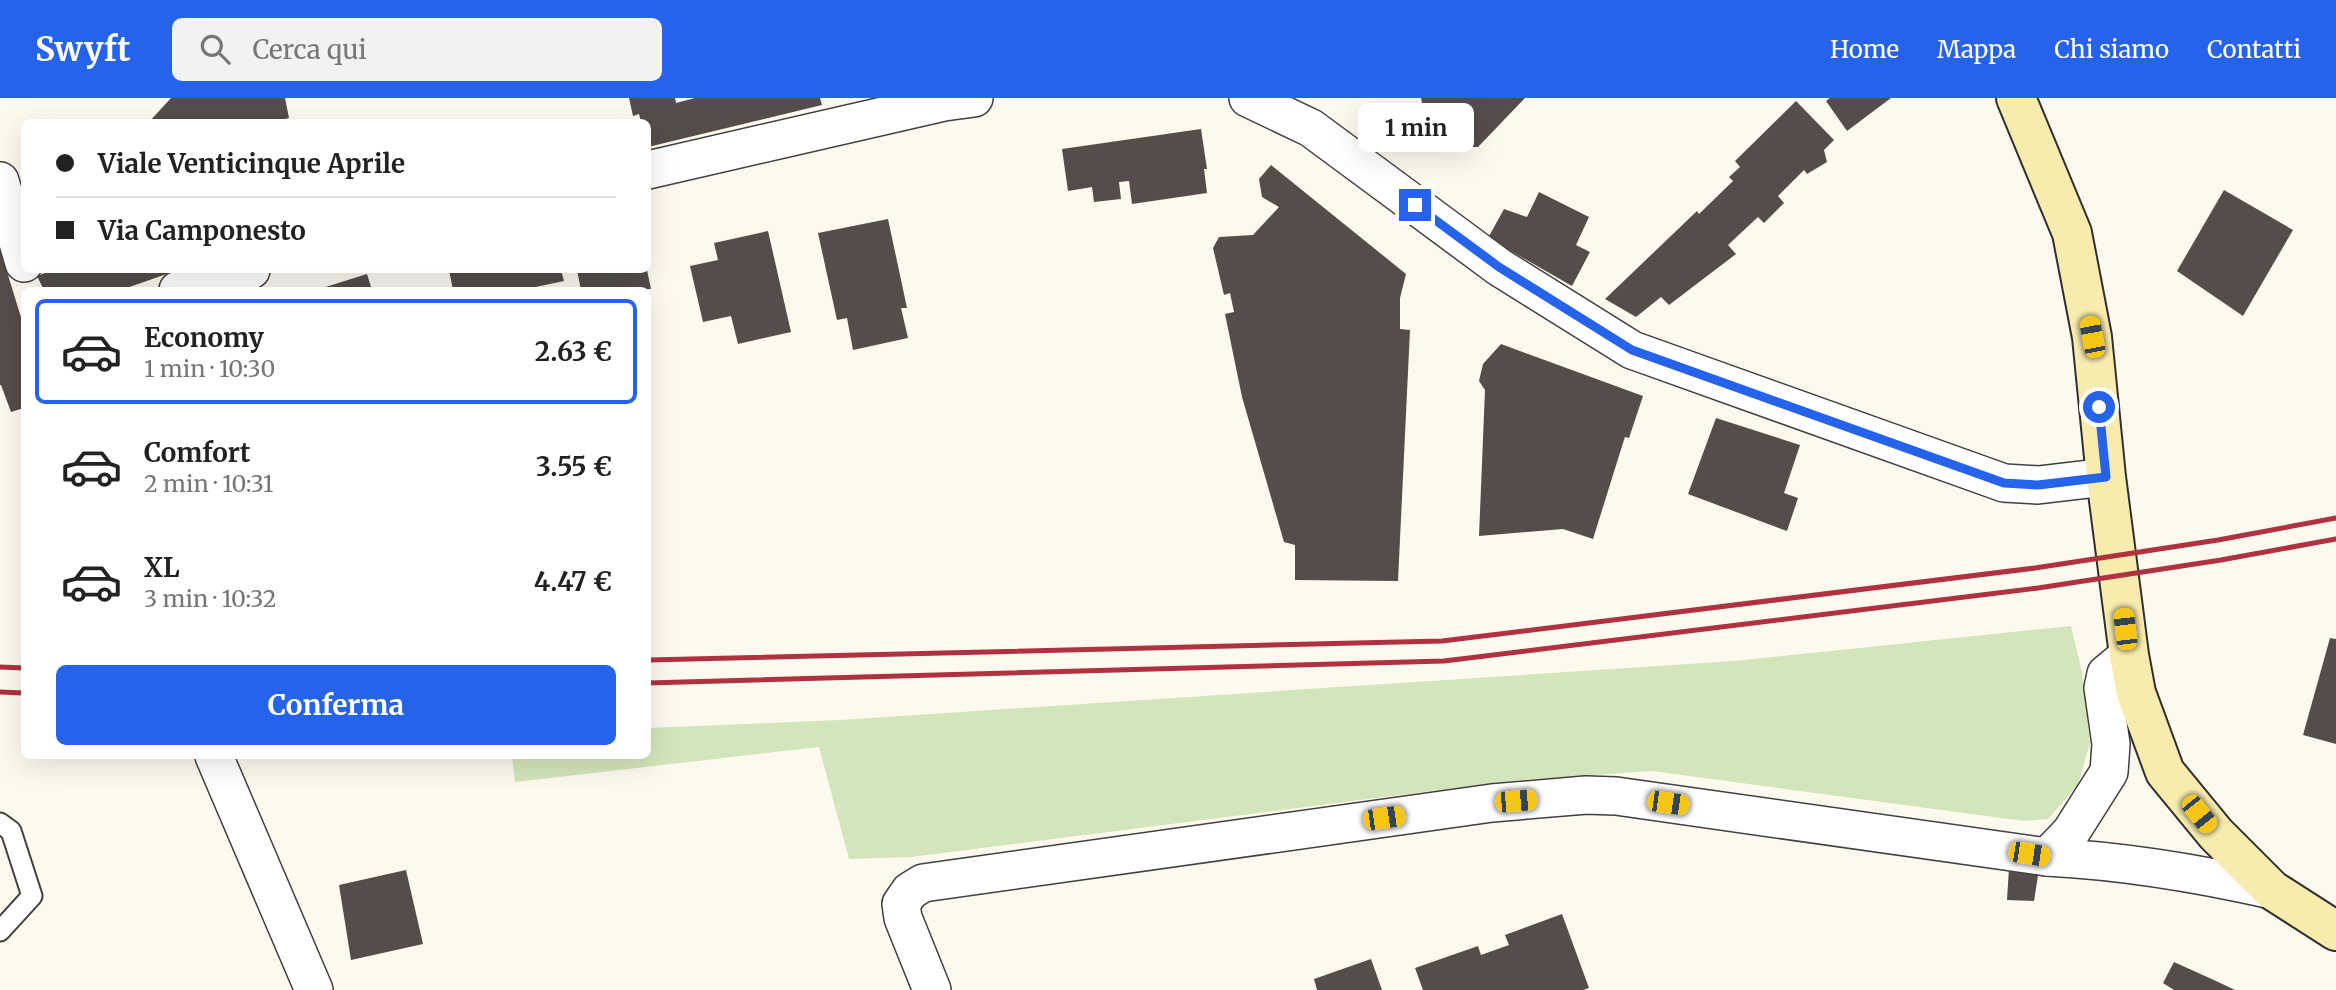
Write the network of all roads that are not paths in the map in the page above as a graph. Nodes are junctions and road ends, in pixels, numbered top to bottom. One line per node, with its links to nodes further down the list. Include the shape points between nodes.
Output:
1 (974, 98): 4 (street)
2 (1248, 98): 9 (street, via 1311,128 1499,267 1632,350 2004,483 2038,485)
3 (2016, 98): 9 (main road, via 2071,233 2092,337)
4 (651, 169)
5 (0, 181): 6 (street)
6 (21, 253)
7 (240, 273): 8 (street)
8 (189, 287)
9 (2106, 477): 10 (main road)
10 (2129, 655): 13 (street, via 2106,674 2103,688 2111,744 2109,772 2071,832); 14 (main road, via 2136,693 2165,772 2216,834)
11 (215, 759): 17 (street)
12 (0, 823): 16 (lane, via 10,831 32,896)
13 (2047, 856): 14 (street, via 2201,874); 18 (street, via 1616,796 1492,803 923,883 901,904)
14 (2272, 890): 15 (main road)
15 (2336, 930)
16 (0, 931)
17 (314, 990)
18 (932, 990)

